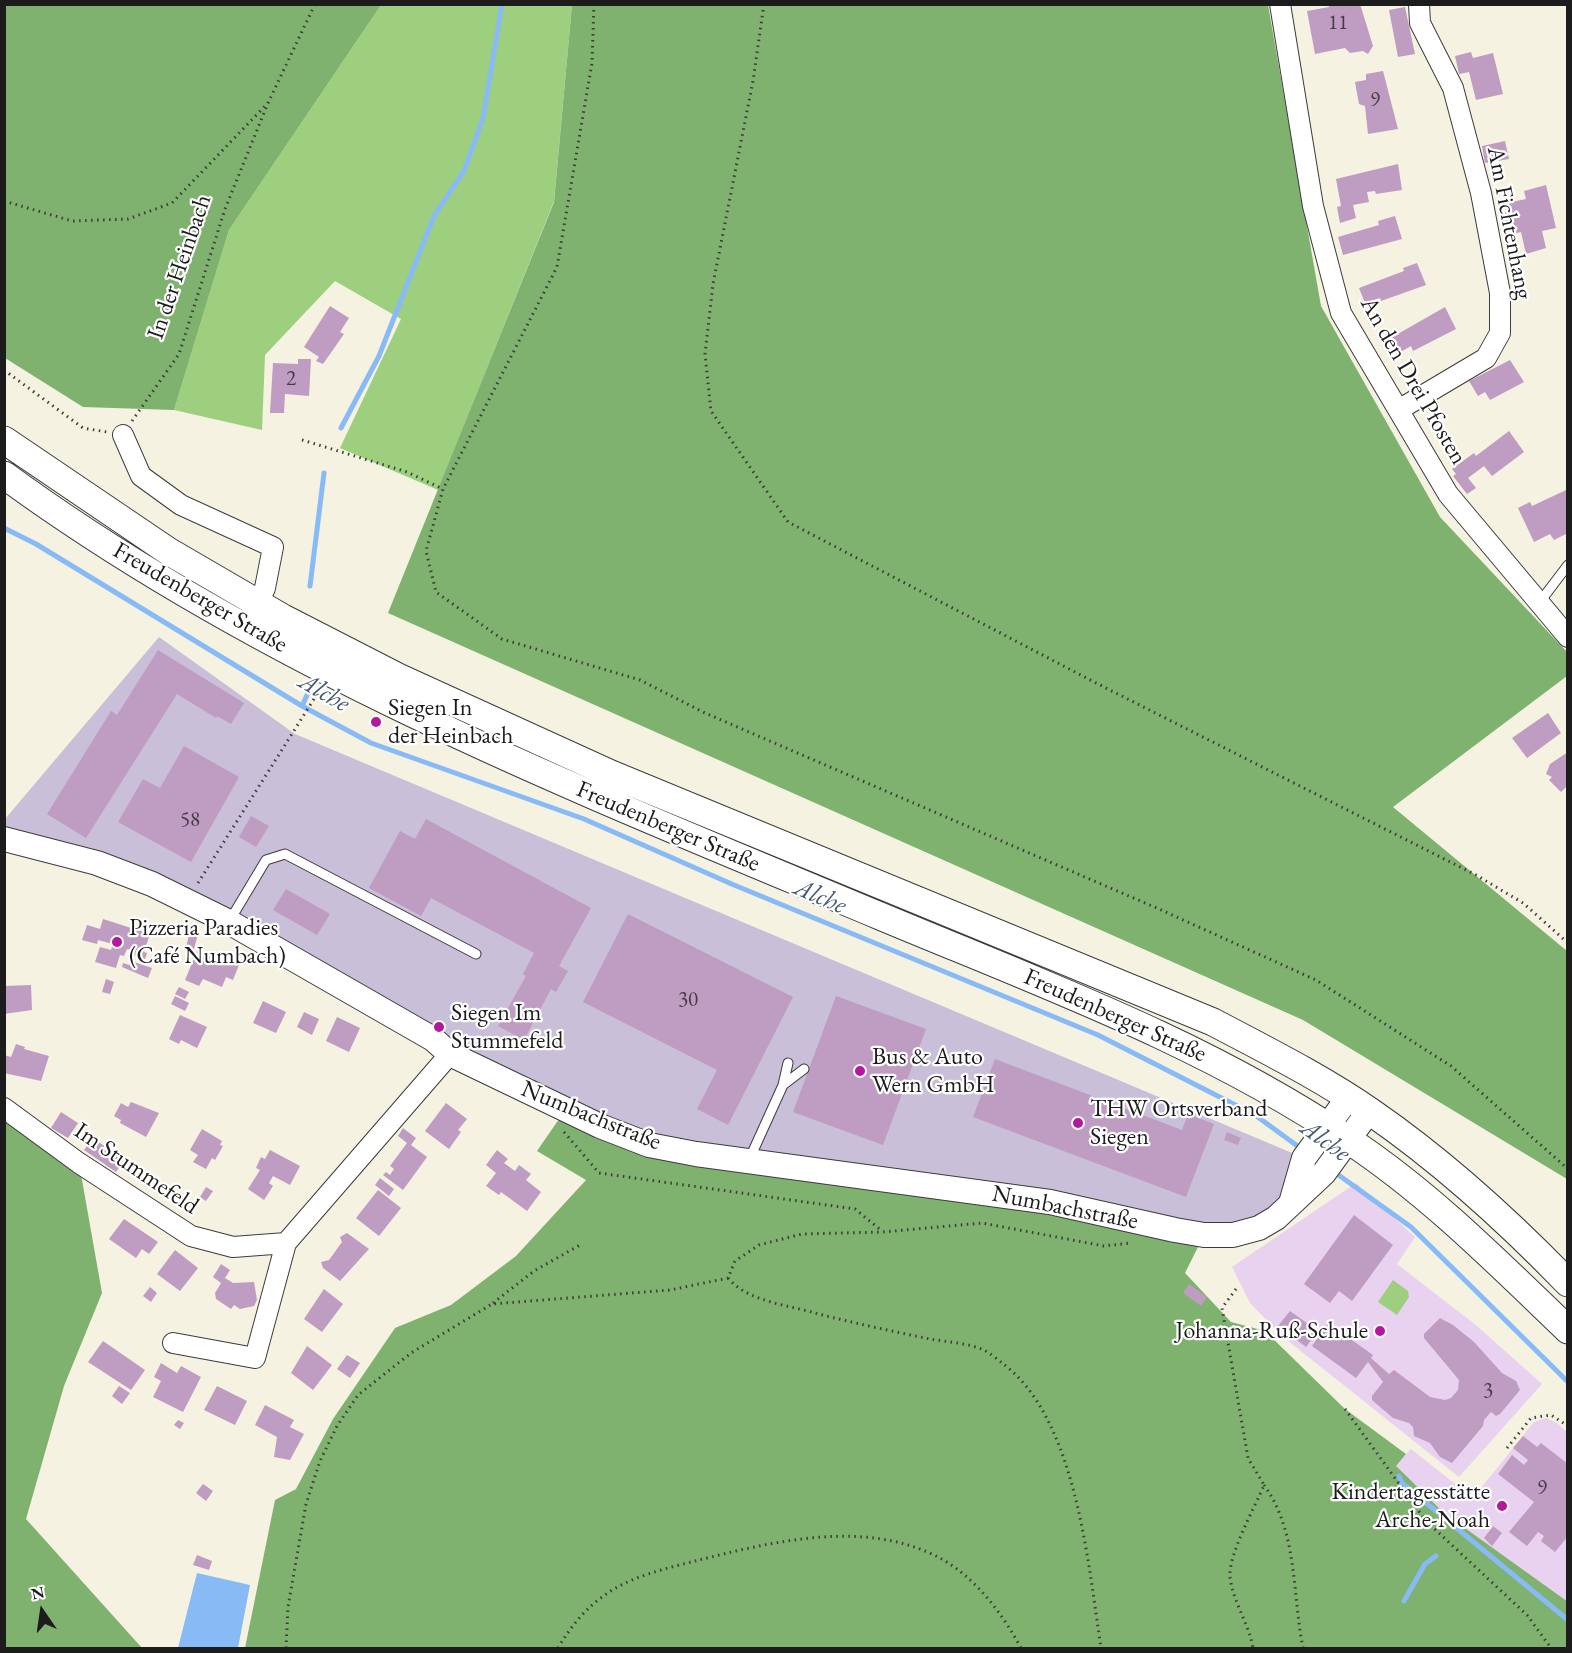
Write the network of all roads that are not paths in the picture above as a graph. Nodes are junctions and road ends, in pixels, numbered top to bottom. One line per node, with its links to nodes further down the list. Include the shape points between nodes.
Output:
1 (1280, 4): 3 (street, An den Drei Pfosten, via 1313,206 1341,313)
2 (1419, 4): 3 (street, Am Fichtenhang, via 1420,23 1453,88 1481,193 1500,293 1500,333 1486,358)
3 (1400, 409): 9 (street, An den Drei Pfosten, via 1448,494)
4 (123, 435): 8 (street, via 141,476 181,505 273,547 266,588)
5 (4, 440): 8 (main road, Freudenberger Straße, via 168,551)
6 (4, 475): 20 (main road, Freudenberger Straße, via 151,573 348,682 603,800 1194,1049)
7 (1568, 565): 9 (lane)
8 (258, 603): 18 (main road, Freudenberger Straße, via 398,677 611,774 1213,1022)
9 (1539, 603): 10 (street, An den Drei Pfosten)
10 (1568, 637)
11 (4, 839): 12 (street, Numbachstraße, via 97,863)
12 (229, 922): 13 (lane, via 266,860 285,854); 14 (street, Numbachstraße, via 433,1040)
13 (476, 954)
14 (450, 1054): 21 (street, Numbachstraße, via 567,1111 649,1145); 23 (street)
15 (788, 1063): 17 (lane)
16 (804, 1069): 17 (lane)
17 (783, 1085): 21 (lane)
18 (1359, 1104): 20 (street, Numbachstraße); 24 (main road, Freudenberger Straße, via 1451,1173)
19 (4, 1108): 23 (street, Im Stummefeld, via 190,1236 233,1246)
20 (1338, 1133): 22 (street, Numbachstraße, via 1324,1173); 22 (street, Numbachstraße, via 1304,1158); 25 (main road, Freudenberger Straße, via 1385,1165 1492,1257)
21 (748, 1162): 22 (street, Numbachstraße, via 1050,1202 1204,1235 1233,1235 1260,1228)
22 (1291, 1203)
23 (286, 1243): 26 (street, via 255,1358)
24 (1568, 1283)
25 (1568, 1330)
26 (173, 1343)

